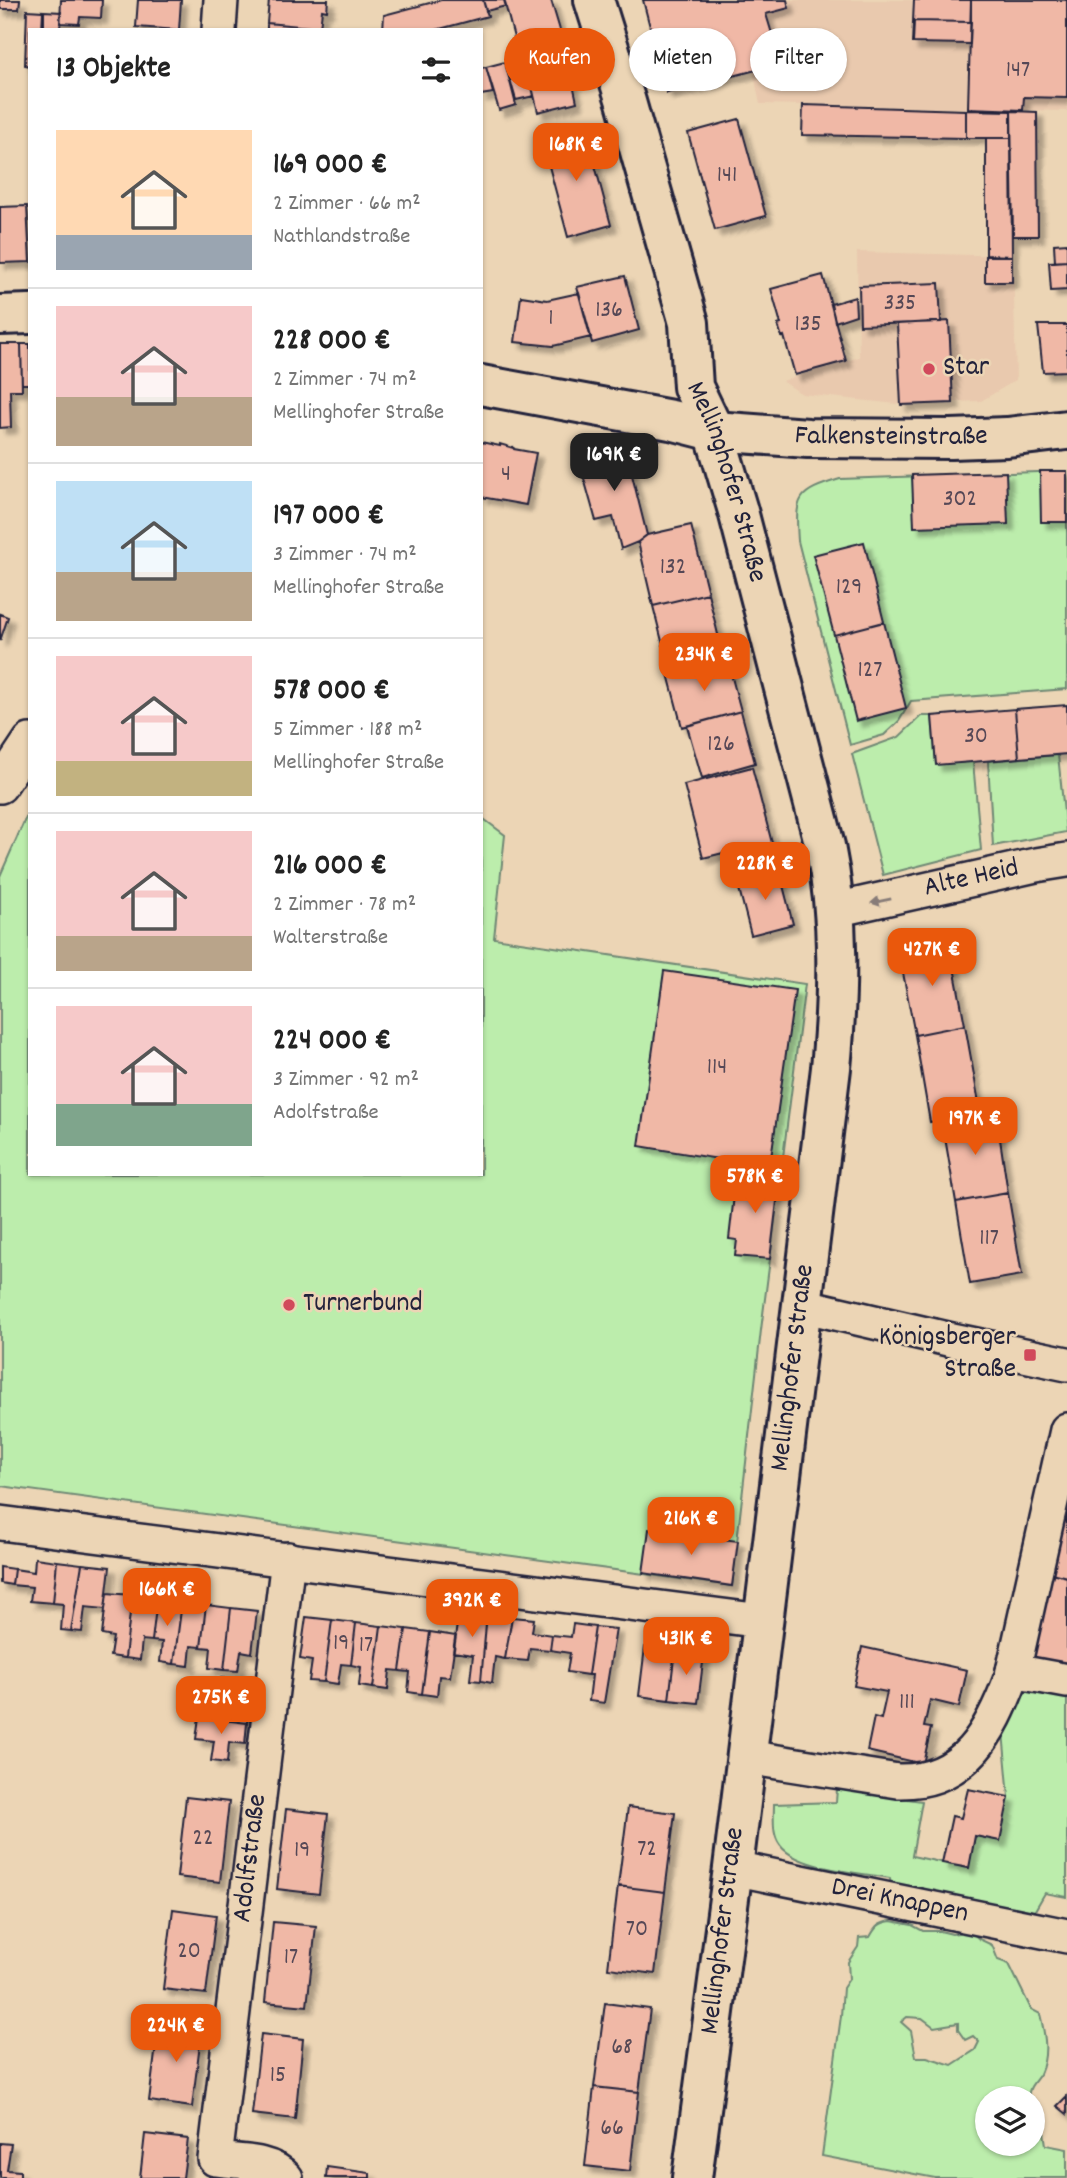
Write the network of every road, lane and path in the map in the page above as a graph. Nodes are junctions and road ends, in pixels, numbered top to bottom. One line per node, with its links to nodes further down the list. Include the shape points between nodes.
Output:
1 (222, 0): 3 (street)
2 (594, 0): 8 (main road, Mellinghofer Straße, via 689,323 694,387)
3 (219, 28)
4 (28, 314): 5 (main road)
5 (0, 315)
6 (483, 385): 8 (main road, Falkensteinstraße)
7 (1067, 430): 8 (main road, Falkensteinstraße, via 903,440)
8 (714, 431): 12 (main road, Mellinghofer Straße, via 825,846)
9 (28, 744): 10 (street)
10 (1, 780)
11 (1067, 860): 12 (street, Alte Heid, one-way to 12)
12 (835, 910): 13 (main road, Mellinghofer Straße, via 835,1027)
13 (801, 1305): 14 (street); 18 (main road, Mellinghofer Straße)
14 (1067, 1364)
15 (1067, 1430): 19 (street)
16 (0, 1523): 17 (street)
17 (288, 1559): 18 (street); 24 (street, Adolfstraße)
18 (762, 1621): 21 (main road, Mellinghofer Straße)
19 (1013, 1671): 20 (street); 21 (street, via 998,1713 978,1744 930,1779 898,1781)
20 (1067, 1681)
21 (746, 1757): 22 (main road, Mellinghofer Straße)
22 (733, 1868): 23 (street, Drei Knappen); 26 (main road, Mellinghofer Straße)
23 (1067, 1936)
24 (214, 2168): 25 (street, Adolfstraße, via 270,2166)
25 (286, 2178)
26 (692, 2178)

